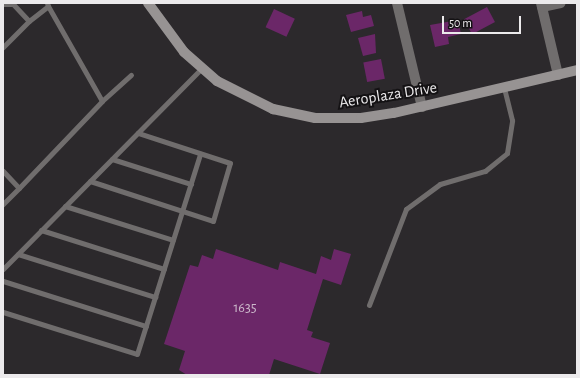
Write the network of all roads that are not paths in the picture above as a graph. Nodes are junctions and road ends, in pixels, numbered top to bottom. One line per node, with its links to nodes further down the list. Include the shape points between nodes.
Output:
1 (148, 3): 9 (street, Aeroplaza Drive, via 168,33)
2 (397, 3): 15 (street)
3 (562, 3): 6 (street)
4 (3, 4): 7 (lane, via 13,4)
5 (47, 4): 7 (lane); 14 (lane)
6 (541, 5): 12 (street)
7 (29, 21): 8 (lane)
8 (3, 47)
9 (201, 69): 15 (street, Aeroplaza Drive, via 255,101 315,118 361,118); 16 (lane)
10 (577, 70): 12 (street, Aeroplaza Drive)
11 (131, 75): 14 (lane)
12 (558, 75): 13 (street, Aeroplaza Drive)
13 (504, 88): 15 (street, Aeroplaza Drive); 33 (lane, via 512,120 507,153 485,171 440,184 406,209)
14 (102, 101): 22 (lane)
15 (422, 107)
16 (138, 133): 17 (lane); 18 (lane)
17 (200, 154): 21 (lane); 25 (lane, via 230,163 213,221)
18 (112, 159): 20 (lane); 21 (lane)
19 (3, 171): 22 (lane)
20 (90, 181): 24 (lane); 25 (lane)
21 (191, 184): 25 (lane)
22 (19, 188): 23 (lane)
23 (3, 204)
24 (65, 206): 26 (lane); 27 (lane)
25 (183, 211): 27 (lane)
26 (41, 230): 28 (lane); 30 (lane)
27 (174, 240): 30 (lane)
28 (18, 254): 29 (lane); 32 (lane)
29 (3, 269)
30 (164, 269): 32 (lane)
31 (3, 281): 35 (lane)
32 (155, 297): 35 (lane)
33 (369, 305)
34 (3, 312): 35 (lane, via 137,354)
35 (146, 326)

